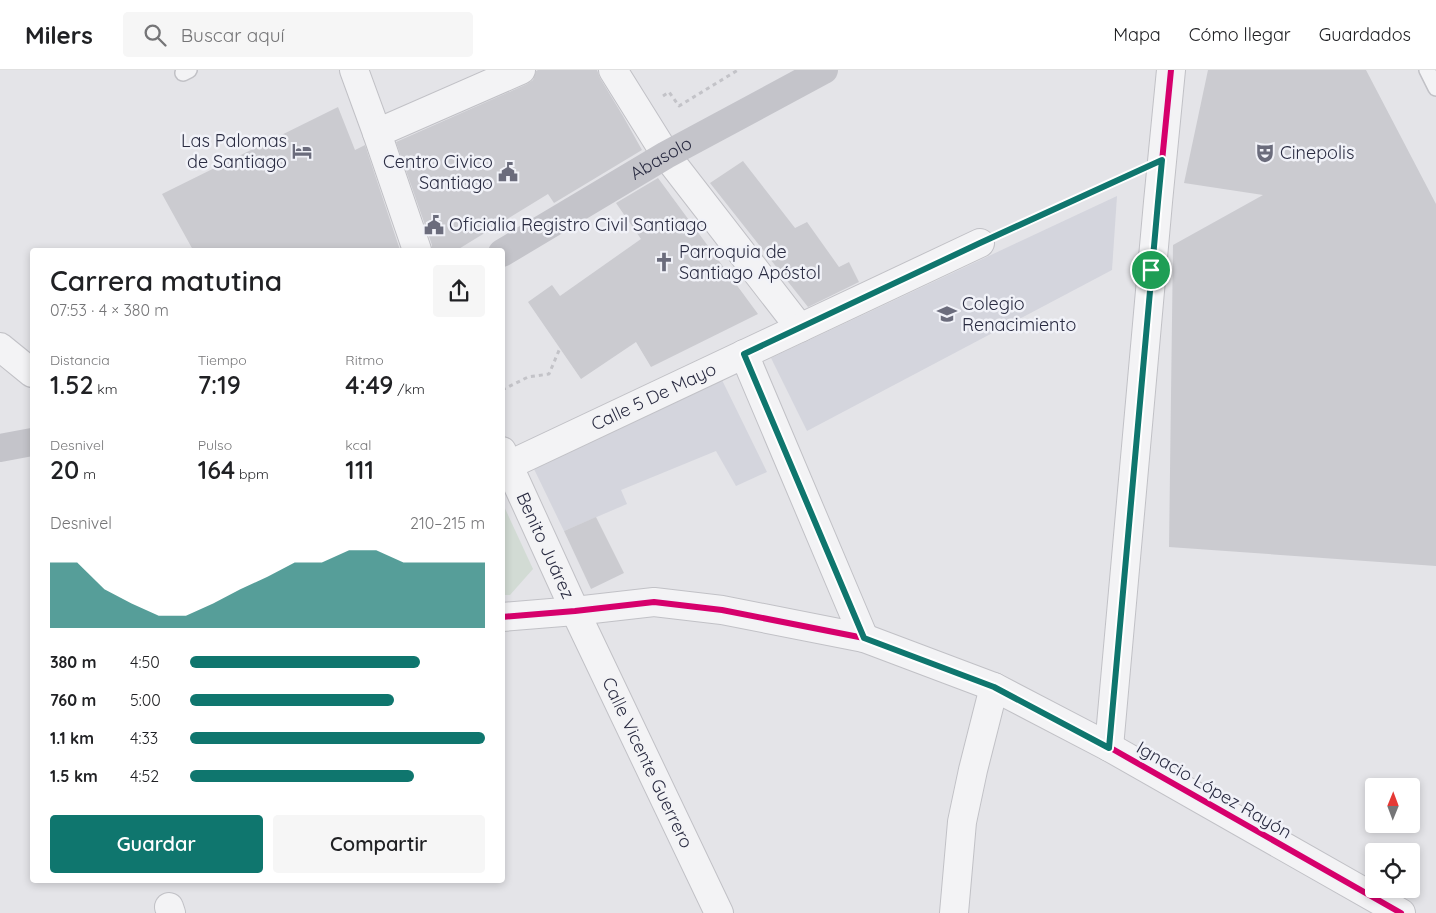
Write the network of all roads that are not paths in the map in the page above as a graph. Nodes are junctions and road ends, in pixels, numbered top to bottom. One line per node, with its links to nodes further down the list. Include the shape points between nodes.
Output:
1 (354, 70): 8 (street)
2 (521, 70): 8 (street)
3 (613, 70): 9 (street)
4 (824, 70): 9 (street, Abasolo)
5 (1171, 70): 24 (street)
6 (1427, 70): 7 (lane)
7 (1436, 88)
8 (377, 133): 11 (street)
9 (666, 154): 12 (street, Abasolo); 13 (street)
10 (980, 243): 13 (street, Calle 5 De Mayo)
11 (416, 248)
12 (505, 251)
13 (800, 328): 15 (street, Calle 5 De Mayo)
14 (0, 347): 16 (street)
15 (744, 354): 19 (street, Calle 5 De Mayo); 22 (street)
16 (30, 371)
17 (30, 442): 18 (street)
18 (0, 448)
19 (506, 458): 20 (street, Benito Juárez)
20 (575, 611): 21 (street, Ignacio López Rayón); 22 (street, Ignacio López Rayón, via 654,602 722,610); 25 (street, Calle Vicente Guerrero)
21 (505, 617)
22 (864, 638): 23 (street, Ignacio López Rayón)
23 (994, 687): 24 (street, Ignacio López Rayón); 26 (street, via 962,822)
24 (1109, 748): 27 (street, Ignacio López Rayón)
25 (719, 913)
26 (954, 913)
27 (1401, 913)

